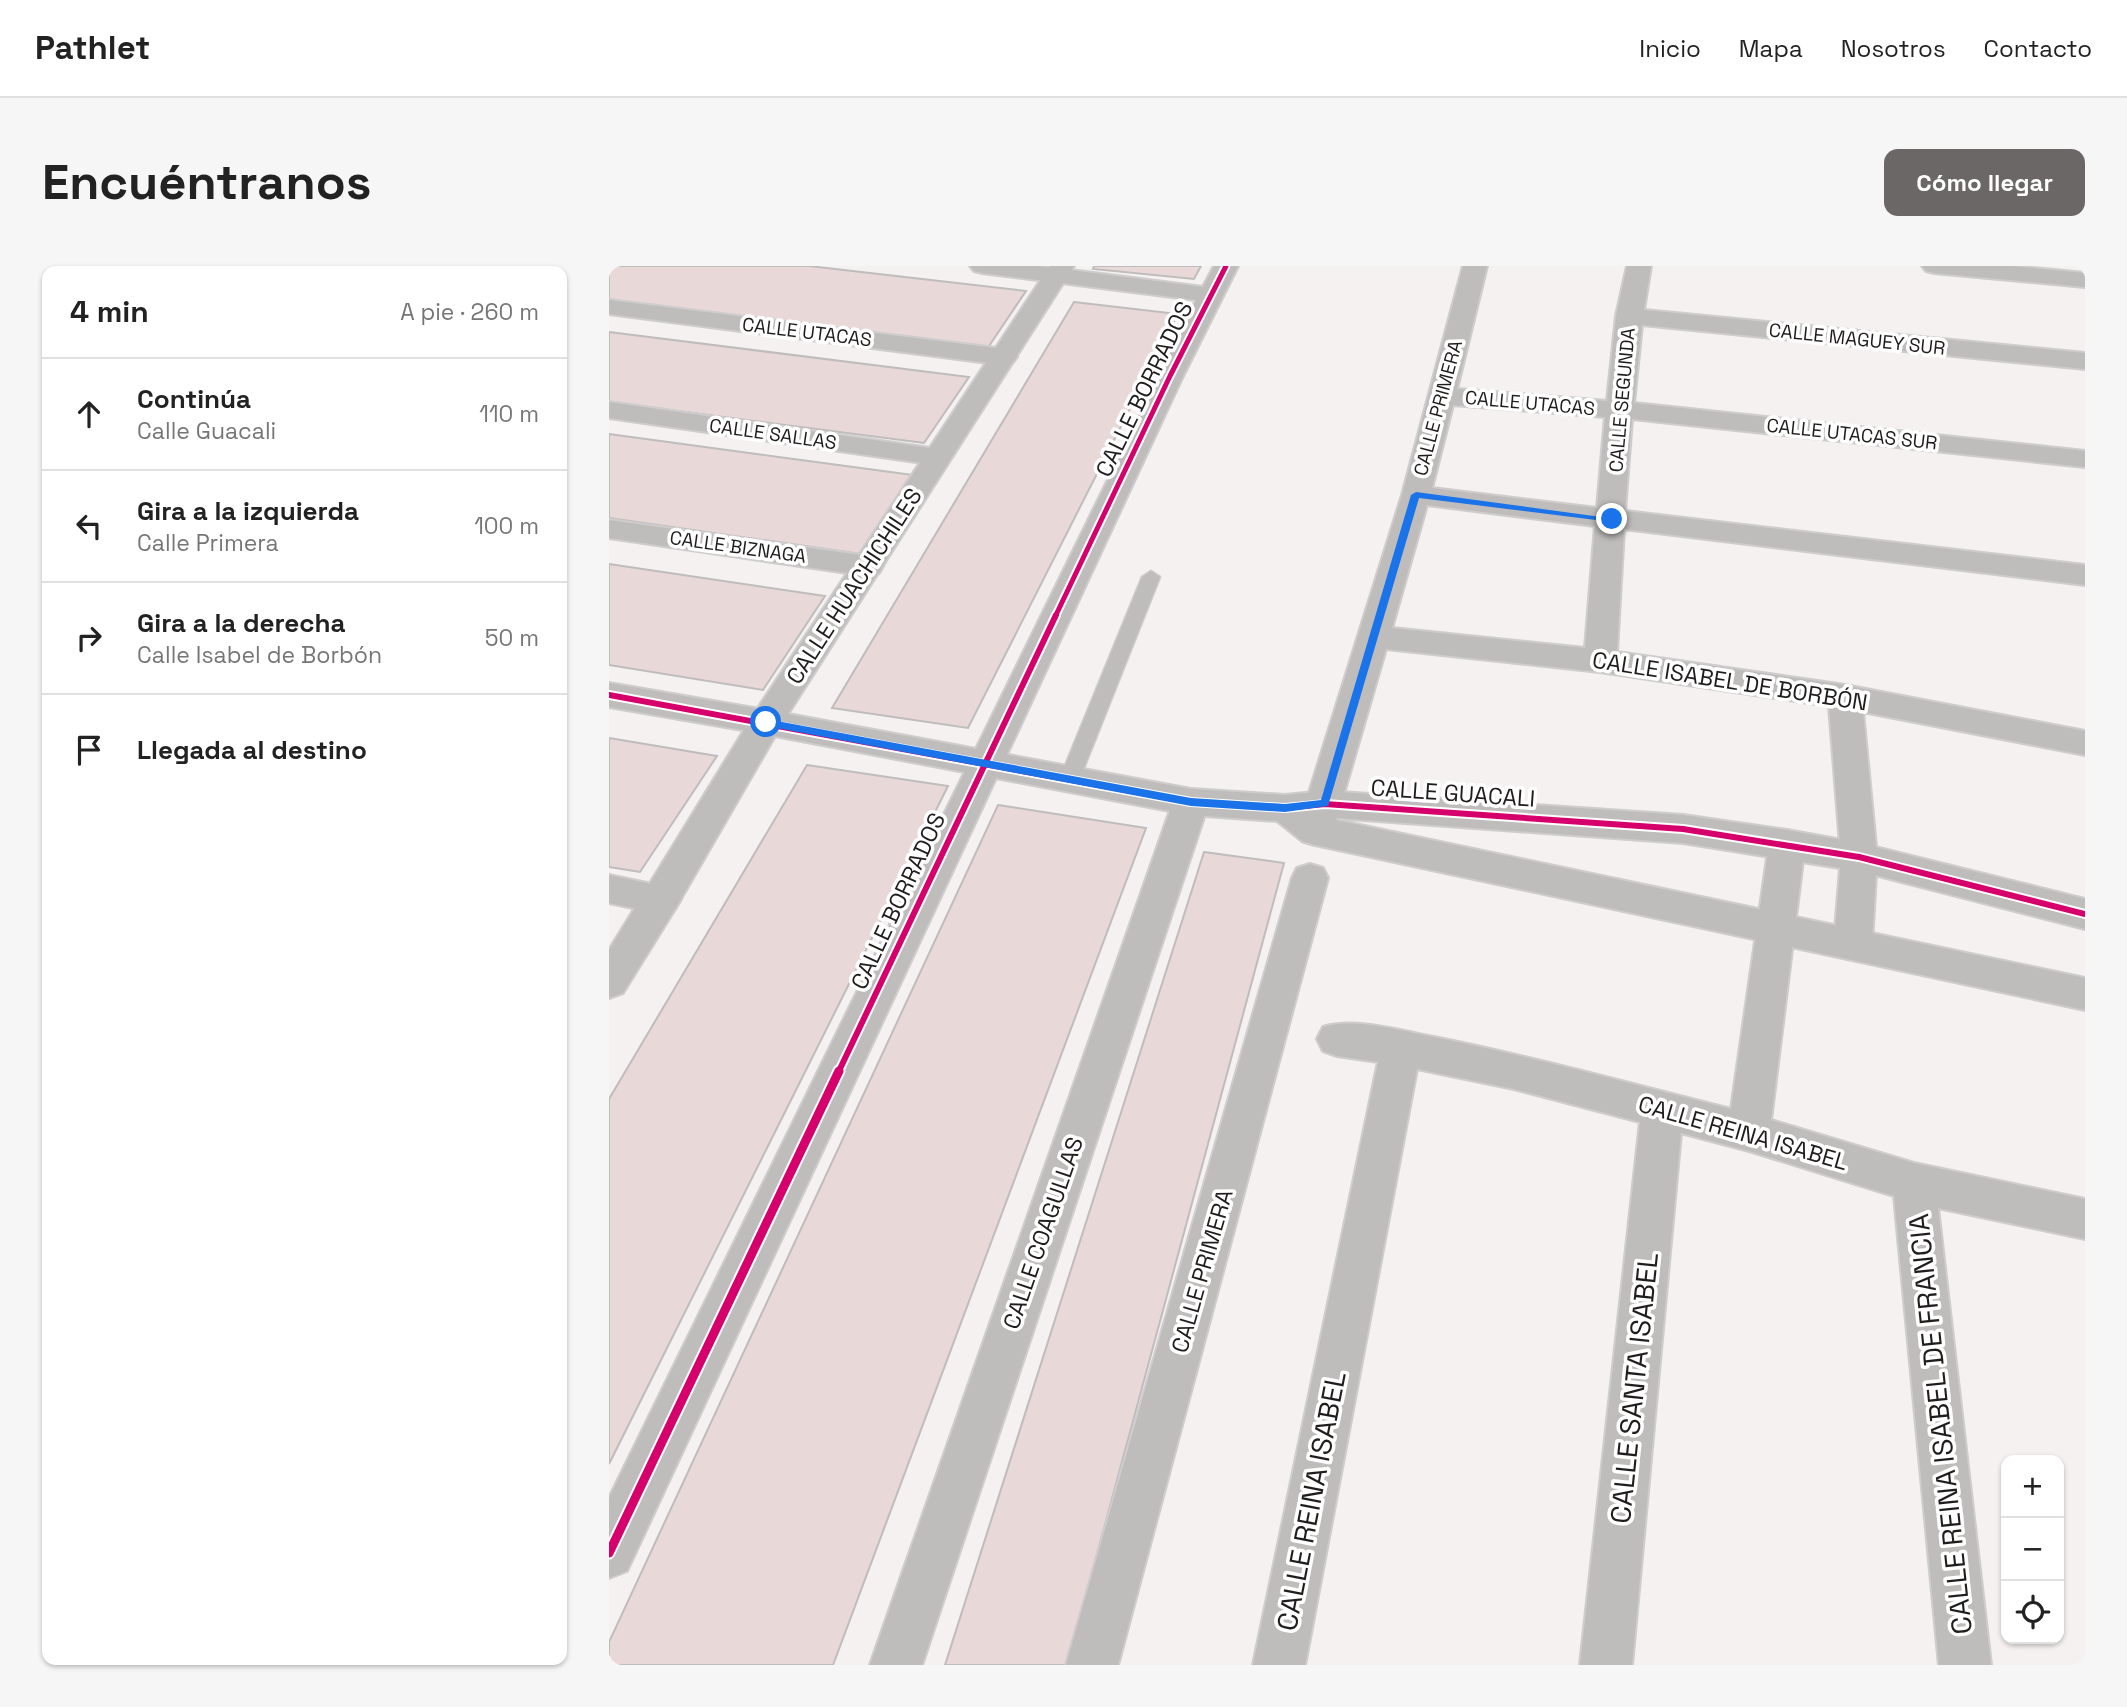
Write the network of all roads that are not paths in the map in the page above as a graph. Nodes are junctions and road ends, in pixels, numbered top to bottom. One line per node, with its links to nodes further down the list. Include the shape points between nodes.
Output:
1 (982, 266): 5 (street)
2 (1475, 266): 12 (street, CALLE PRIMERA)
3 (1639, 266): 9 (street, CALLE SEGUNDA)
4 (1934, 266): 6 (street)
5 (1059, 270): 7 (street); 10 (street, CALLE HUACHICHILES)
6 (2085, 280)
7 (1219, 281): 30 (street, CALLE BORRADOS)
8 (609, 307): 10 (street, CALLE UTACAS)
9 (1629, 316): 11 (street, CALLE MAGUEY SUR); 14 (street, CALLE SEGUNDA)
10 (1004, 357): 15 (street, CALLE HUACHICHILES)
11 (2085, 361)
12 (1440, 396): 14 (street, CALLE UTACAS); 17 (street, CALLE PRIMERA)
13 (609, 410): 15 (street, CALLE SALLAS)
14 (1619, 410): 16 (street, CALLE UTACAS SUR); 18 (street, CALLE SEGUNDA)
15 (937, 457): 20 (street, CALLE HUACHICHILES)
16 (2085, 458)
17 (1416, 495): 18 (street); 24 (street, CALLE PRIMERA)
18 (1612, 519): 21 (street); 25 (street, CALLE SEGUNDA)
19 (609, 529): 20 (street, CALLE BIZNAGA)
20 (867, 566): 28 (street, CALLE HUACHICHILES)
21 (2085, 575): 23 (street)
22 (1151, 577): 31 (lane)
23 (2085, 586)
24 (1373, 637): 25 (street, CALLE ISABEL DE BORBÓN); 34 (street, CALLE PRIMERA)
25 (1600, 661): 27 (street, CALLE ISABEL DE BORBÓN)
26 (609, 695): 28 (street)
27 (1845, 697): 29 (street, CALLE ISABEL DE BORBÓN); 37 (street)
28 (766, 722): 30 (street); 40 (street, CALLE HUACHICHILES)
29 (2085, 743)
30 (984, 764): 31 (street); 52 (street, CALLE BORRADOS)
31 (1070, 778): 32 (street)
32 (1191, 802): 34 (street, via 1285,808); 53 (street, CALLE COAGULLAS)
33 (1438, 813): 34 (street, CALLE GUACALI); 35 (street, CALLE GUACALI, via 1682,829); 36 (street)
34 (1320, 817): 36 (street)
35 (1787, 844): 37 (street, CALLE GUACALI); 42 (street)
36 (1427, 852): 42 (street)
37 (1859, 857): 41 (street, CALLE GUACALI); 43 (street)
38 (1310, 878): 54 (street, CALLE PRIMERA)
39 (609, 889): 40 (street)
40 (662, 899): 44 (street, CALLE HUACHICHILES)
41 (2085, 914)
42 (1774, 928): 43 (street); 49 (street)
43 (1853, 943): 45 (street)
44 (609, 982)
45 (2085, 993)
46 (1337, 1039): 47 (street, CALLE REINA ISABEL)
47 (1401, 1048): 48 (street, CALLE REINA ISABEL, via 1514,1071); 55 (street, CALLE REINA ISABEL)
48 (1662, 1110): 49 (street, CALLE REINA ISABEL); 56 (street, CALLE SANTA ISABEL)
49 (1749, 1132): 50 (street, CALLE REINA ISABEL)
50 (1914, 1183): 51 (street, CALLE REINA ISABEL); 57 (street, CALLE REINA ISABEL DE FRANCIA)
51 (2085, 1219)
52 (609, 1553)
53 (896, 1665)
54 (1092, 1665)
55 (1279, 1665)
56 (1606, 1665)
57 (1965, 1665)

